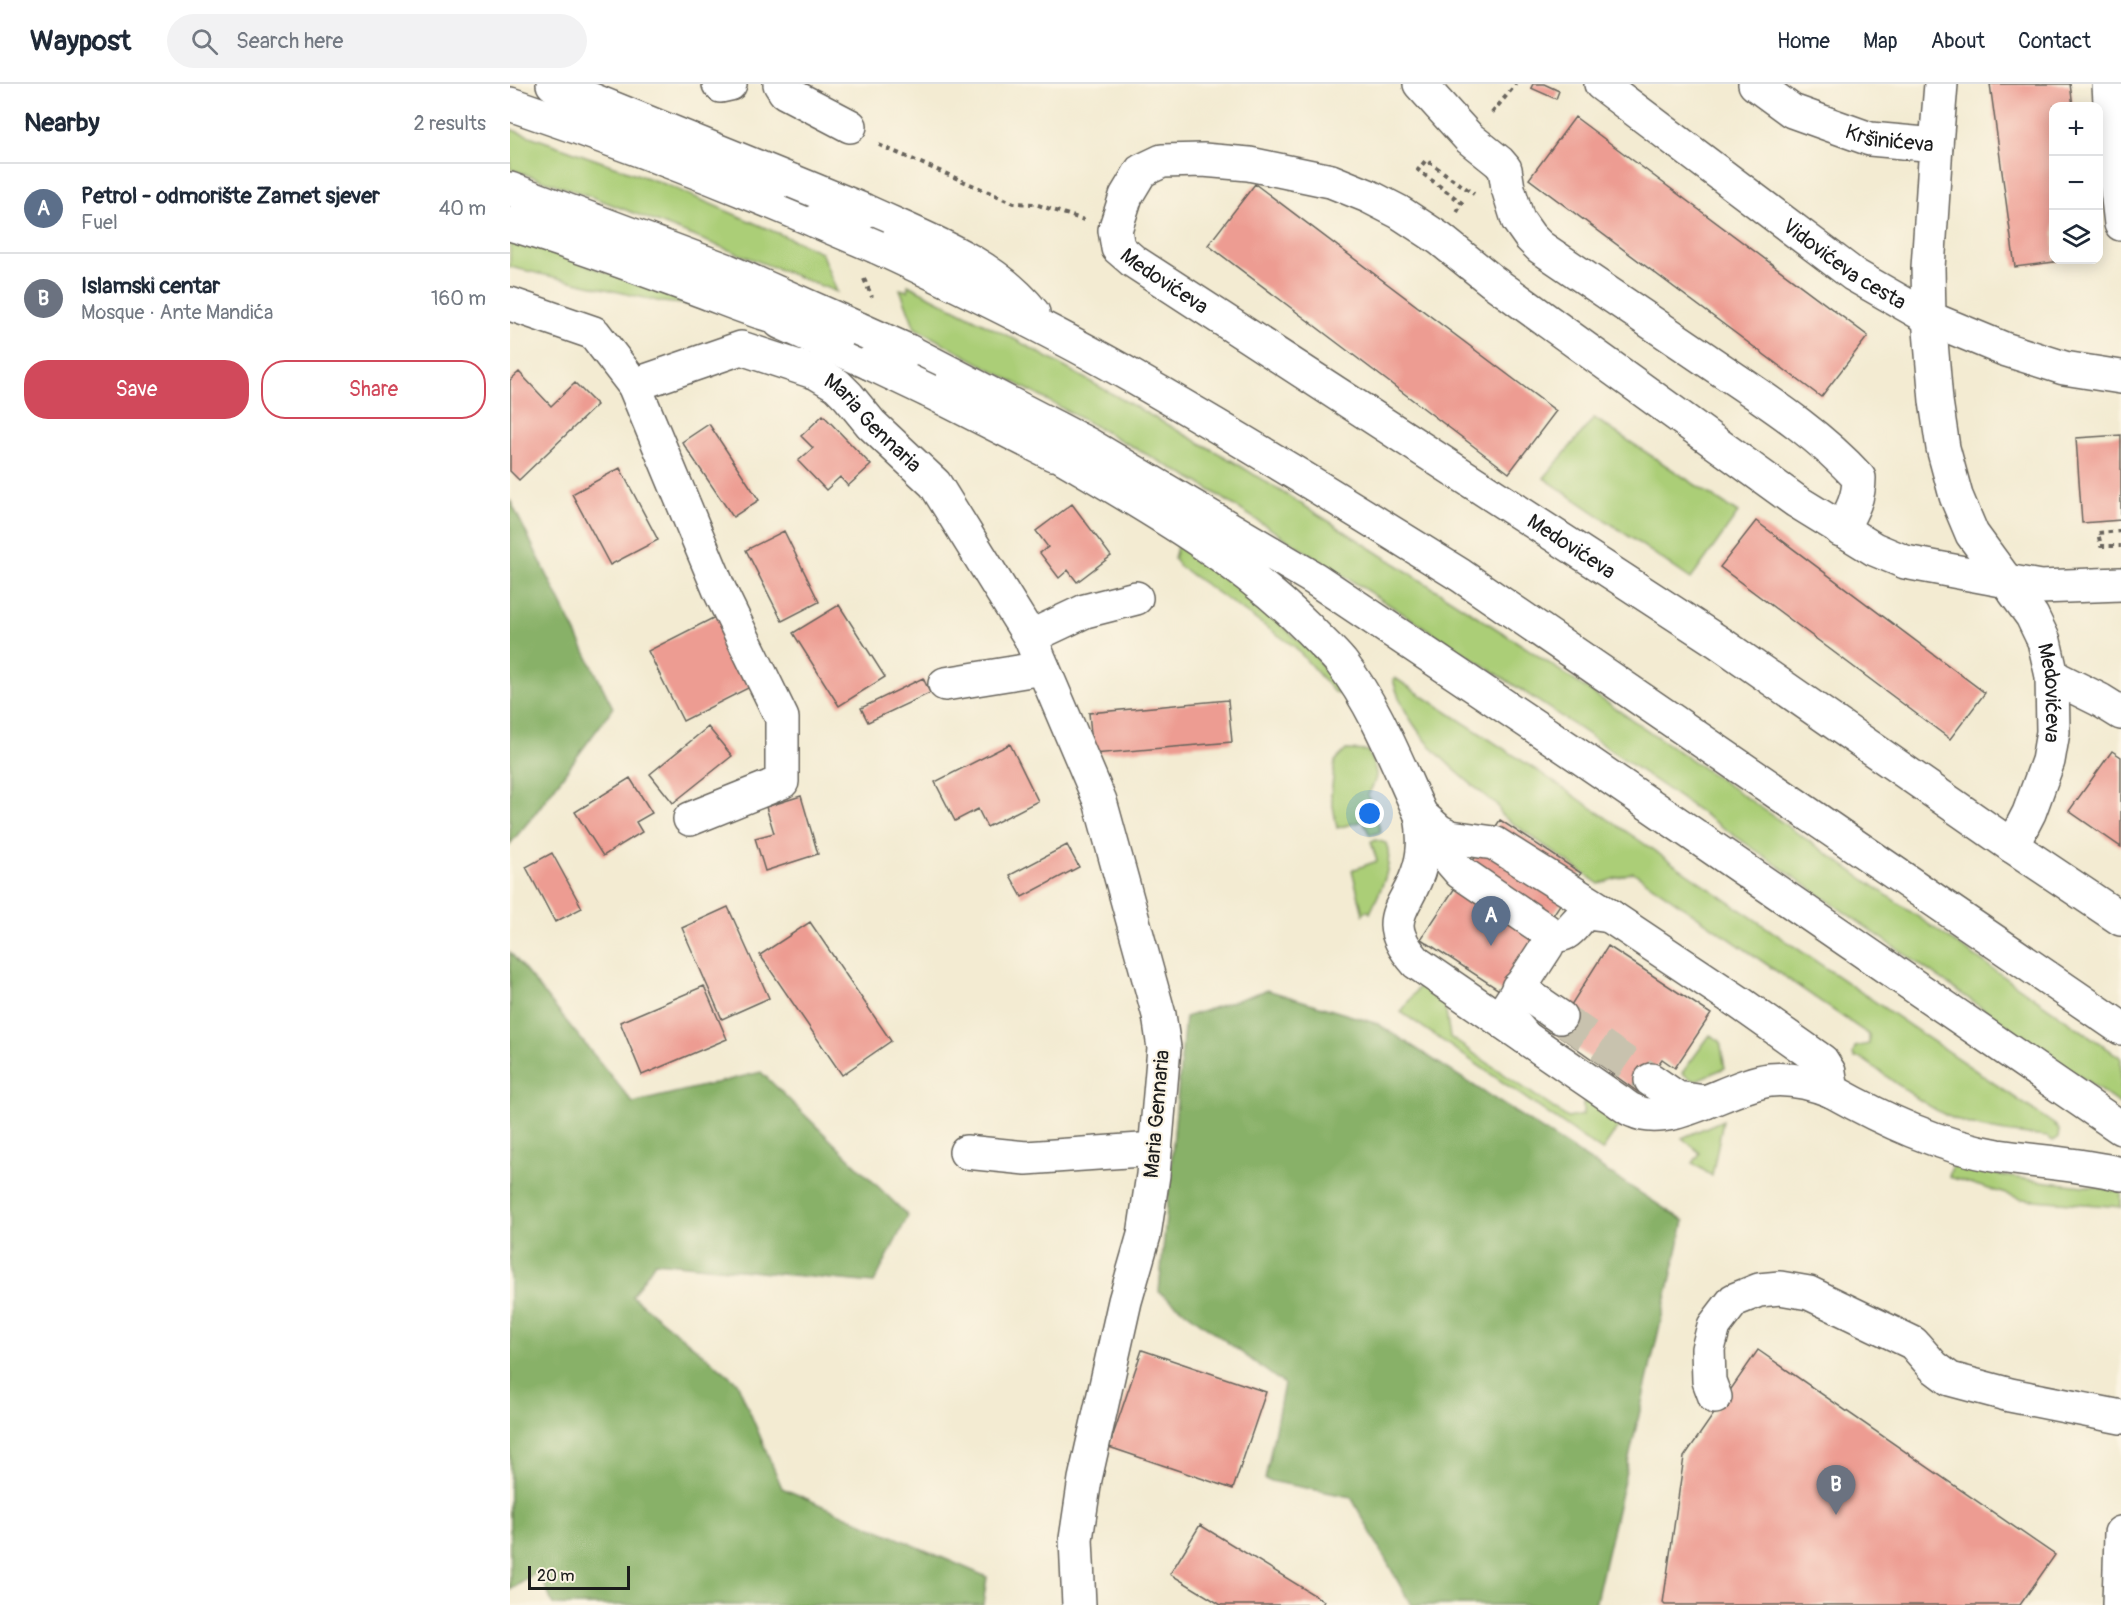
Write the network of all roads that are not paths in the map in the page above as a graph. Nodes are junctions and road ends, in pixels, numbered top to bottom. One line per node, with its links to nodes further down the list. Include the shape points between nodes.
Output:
1 (553, 84): 21 (main road, bridge, via 865,212 980,266 1027,306)
2 (719, 84): 3 (main road)
3 (730, 84)
4 (780, 84): 11 (main road, via 785,92)
5 (1420, 84): 25 (main road, via 1469,138 1505,170 1518,219 1540,247 1739,382 1824,444 1859,478 1856,502)
6 (1601, 84): 19 (main road, Vidovićeva cesta, via 1854,275)
7 (1755, 84): 12 (main road, Kršinićeva, via 1792,111 1870,139)
8 (1941, 84): 12 (main road)
9 (2109, 84): 13 (main road)
10 (510, 104): 21 (main road, bridge, via 729,184 877,248)
11 (850, 126)
12 (1936, 145): 19 (main road, Kršinićeva)
13 (2117, 160): 16 (main road)
14 (510, 189): 20 (main road, via 726,270)
15 (510, 224): 18 (main road)
16 (2121, 224)
17 (510, 304): 24 (main road, via 594,333)
18 (743, 306): 20 (main road, via 802,320); 23 (main road, bridge, via 870,363)
19 (1929, 318): 22 (main road, Vidovićeva cesta, via 2004,349 2064,368); 26 (main road, Medovićeva, via 1943,448 1956,496 1972,534)
20 (848, 324): 23 (main road, bridge, via 908,351)
21 (1045, 329): 42 (main road, via 1258,450 1460,575)
22 (2121, 377)
23 (938, 380): 34 (main road, via 1236,566 1292,612 1340,661 1366,699); 47 (main road, via 1099,451 1315,579)
24 (634, 385): 29 (main road, Maria Gennaria, via 741,348 817,373 837,385 871,424 935,484); 35 (main road, via 719,589 782,718 782,782)
25 (1841, 530): 26 (main road, Medovićeva, via 1905,562); 36 (main road, Medovićeva, via 1492,281 1440,239 1368,196 1331,181 1249,164 1203,160 1162,161 1141,171 1126,196 1115,230 1118,248 1133,261 1720,644)
26 (2006, 582): 27 (main road, via 2040,587); 31 (main road, Medovićeva, via 2032,616 2044,641)
27 (2121, 584)
28 (1136, 598): 29 (main road, via 1085,611)
29 (1030, 637): 30 (main road, Maria Gennaria)
30 (1043, 668): 32 (main road); 48 (main road, Maria Gennaria, via 1100,801 1159,1015 1164,1048)
31 (2052, 676): 33 (main road); 36 (main road, Medovićeva, via 2053,732 2048,761)
32 (945, 684)
33 (2121, 713)
34 (1421, 815): 37 (main road, via 1451,837 1494,843); 39 (main road, via 1456,868); 43 (main road, via 1422,860 1397,923 1406,951 1417,963)
35 (690, 819)
36 (2012, 846): 38 (main road, Medovićeva)
37 (1610, 916): 39 (main road, via 1587,913 1561,935); 45 (main road, via 1822,1061 1829,1072)
38 (2121, 920)
39 (1545, 930): 40 (main road, via 1547,946)
40 (1518, 988): 41 (main road); 43 (main road, via 1506,1012)
41 (1560, 1017)
42 (2121, 1028)
43 (1527, 1038): 46 (main road, via 1633,1111 1662,1115)
44 (1651, 1080): 46 (main road, via 1677,1098)
45 (1832, 1091): 46 (main road, via 1797,1080 1770,1080); 50 (main road, via 1945,1144 1997,1156)
46 (1705, 1102)
47 (2121, 1128)
48 (1155, 1149): 49 (main road, via 1026,1158); 54 (main road, Maria Gennaria, via 1144,1235 1085,1479 1076,1539)
49 (966, 1152)
50 (2121, 1174)
51 (1715, 1397): 52 (main road, via 1709,1381 1708,1349 1714,1326 1734,1300 1759,1290 1780,1288 1809,1293 1913,1343 1950,1379)
52 (2121, 1417)
53 (2121, 1533): 55 (main road)
54 (1079, 1605)
55 (2119, 1605)

